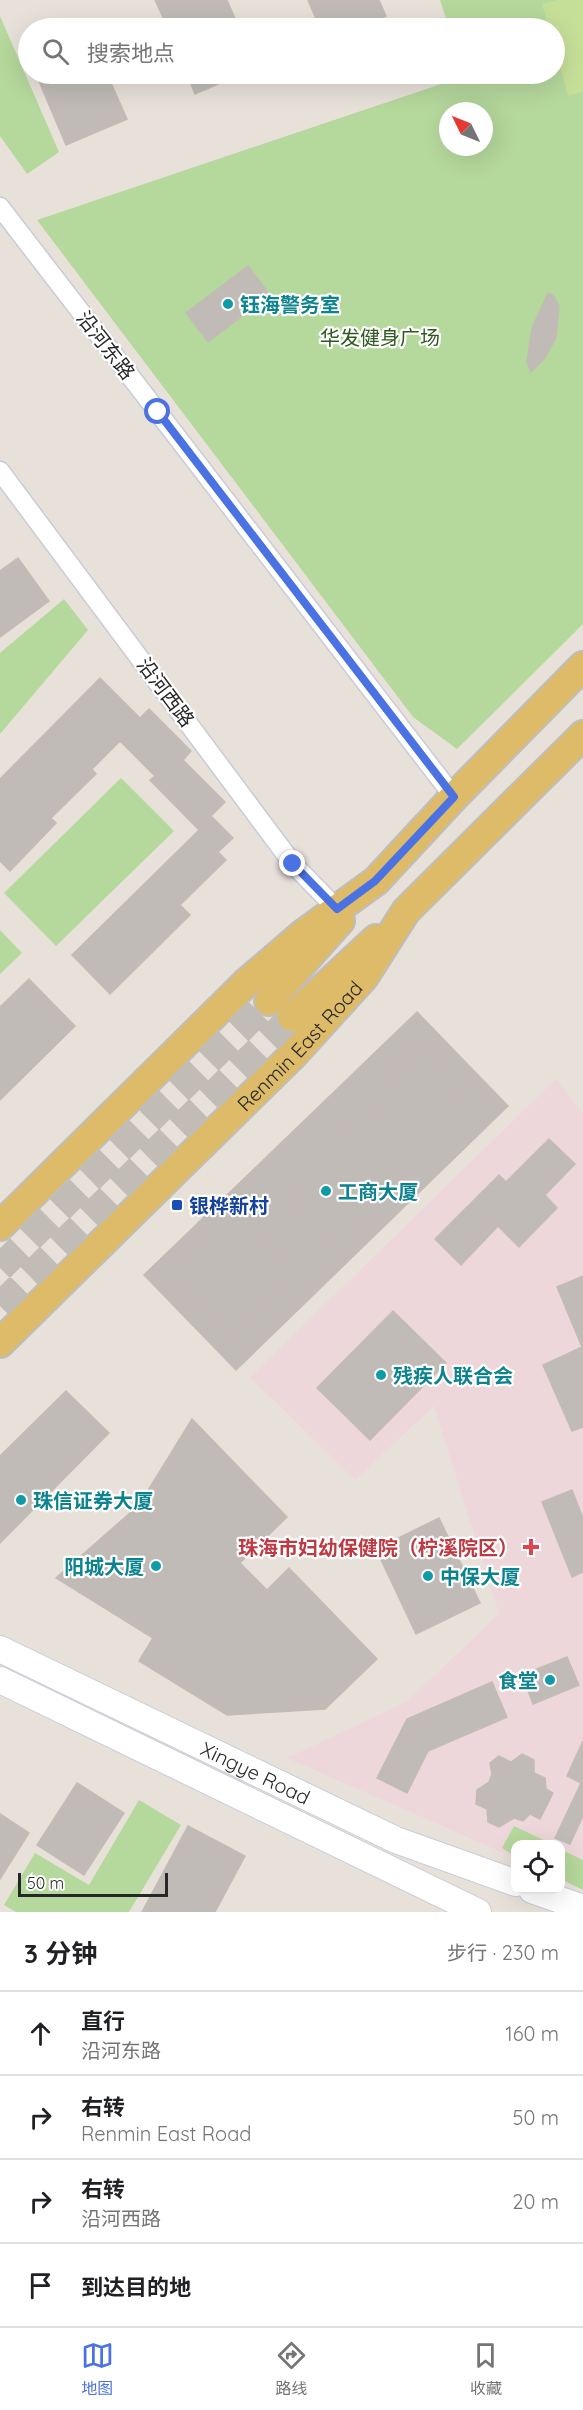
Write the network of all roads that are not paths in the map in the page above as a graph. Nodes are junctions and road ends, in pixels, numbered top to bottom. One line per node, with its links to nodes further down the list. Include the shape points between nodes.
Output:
1 (0, 207): 7 (street, 沿河东路)
2 (0, 471): 10 (street, 沿河西路, via 293,864)
3 (583, 642): 7 (main road, via 509,717)
4 (583, 666): 7 (main road)
5 (583, 735): 8 (main road, Renmin East Road)
6 (583, 761): 8 (main road)
7 (459, 793): 9 (main road)
8 (490, 830): 11 (main road, Renmin East Road)
9 (375, 881): 10 (main road); 11 (main road, via 280,1009)
10 (337, 909): 12 (main road, via 246,983)
11 (406, 911): 13 (main road, Renmin East Road, via 345,1001)
12 (0, 1226)
13 (0, 1343)
14 (0, 1649): 16 (main road, Xingye Road, via 396,1840)
15 (0, 1680): 19 (main road, Xingye Road)
16 (511, 1881)
17 (543, 1894): 18 (main road)
18 (583, 1908)
19 (478, 1912)

